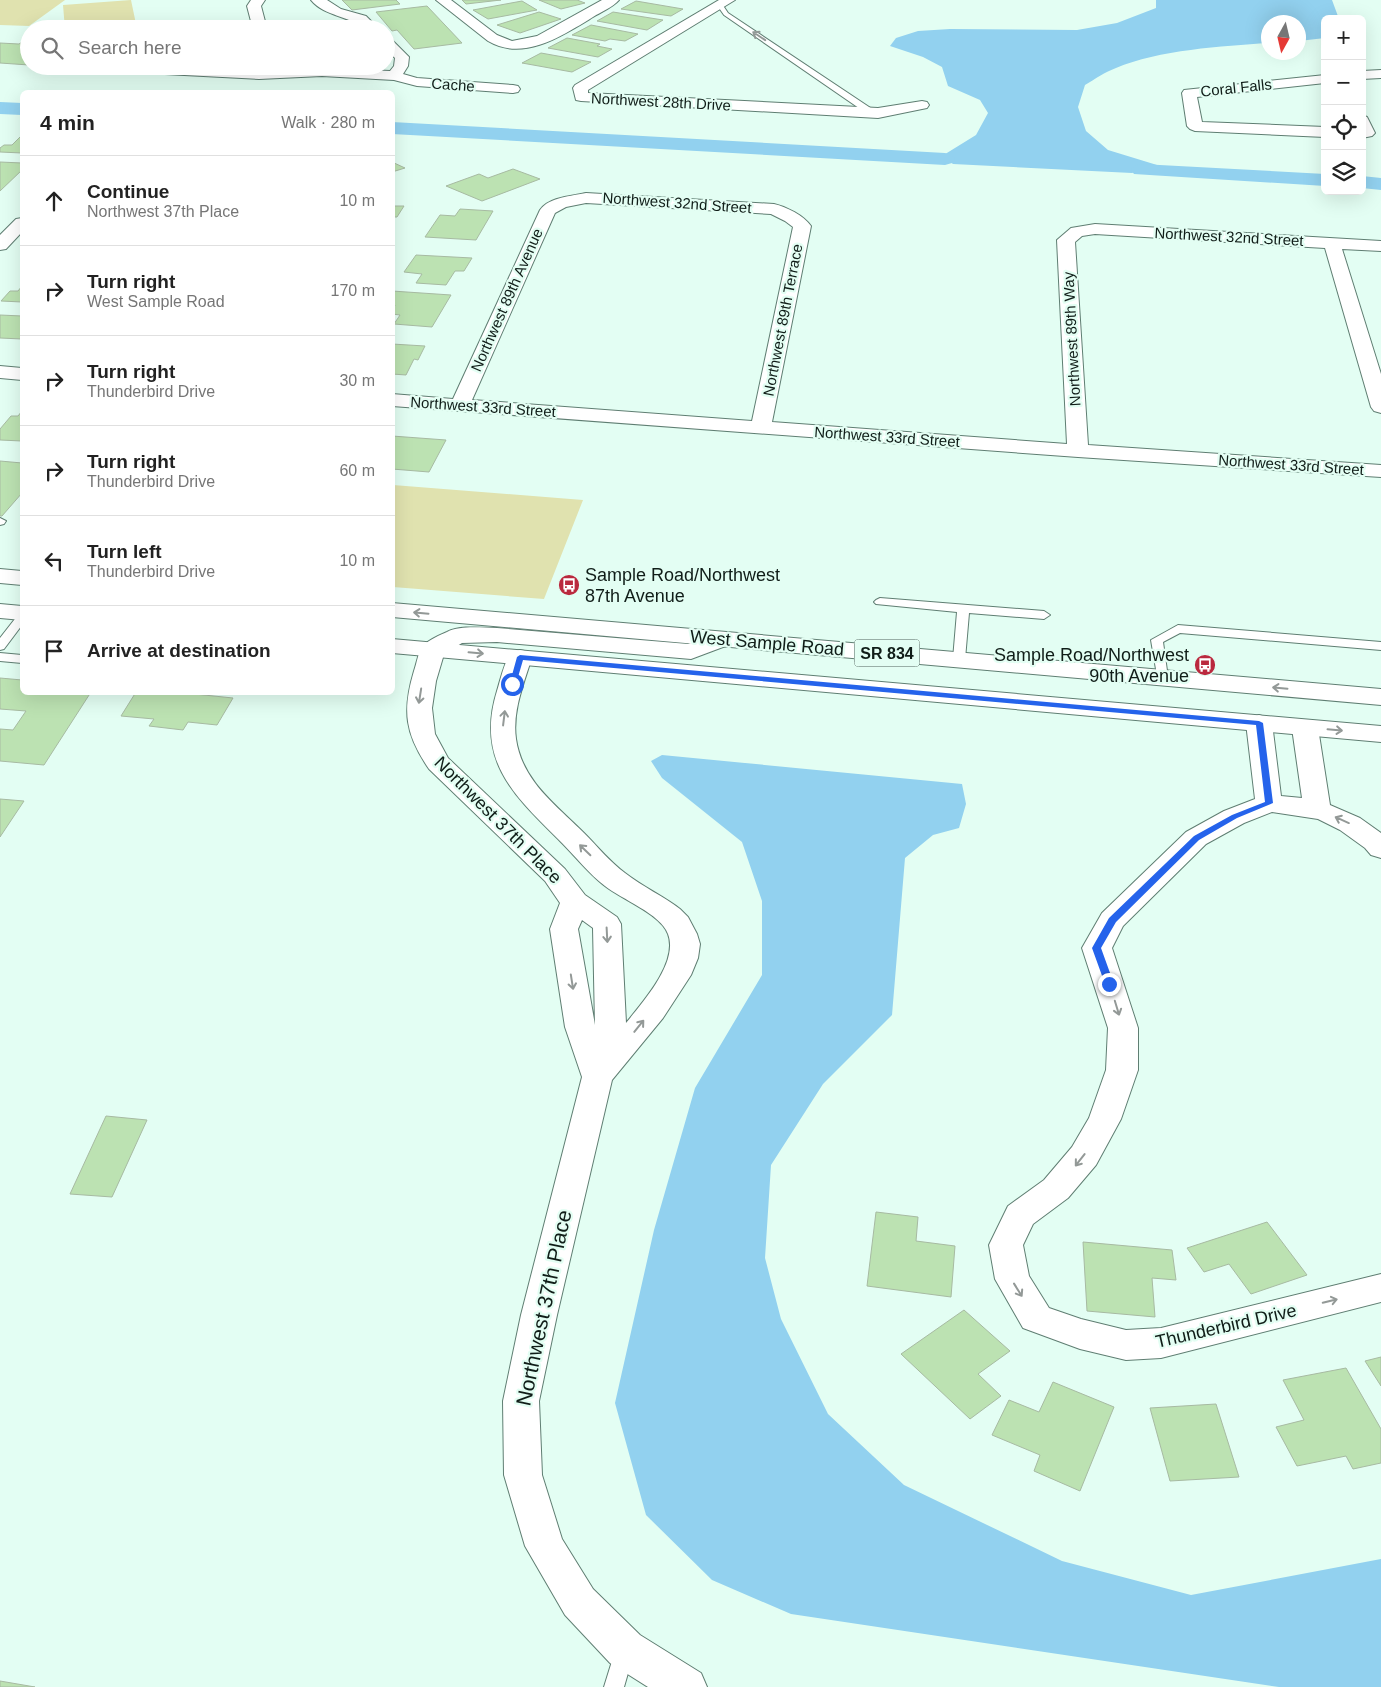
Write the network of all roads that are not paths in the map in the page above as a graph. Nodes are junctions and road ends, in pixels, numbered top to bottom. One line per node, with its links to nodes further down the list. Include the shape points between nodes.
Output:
1 (258, 0): 6 (street, via 254,6)
2 (318, 0): 7 (street, via 336,12)
3 (443, 0): 4 (street, via 500,42 518,45 534,43)
4 (612, 0)
5 (719, 6): 17 (lane); 17 (lane, one-way to 5); 17 (street, Northwest 28th Drive, via 580,88 581,98)
6 (258, 20)
7 (362, 20)
8 (395, 50): 11 (street, via 402,57)
9 (1381, 74): 12 (street)
10 (376, 75): 13 (street, Cache)
11 (395, 75)
12 (1366, 75)
13 (394, 76): 15 (street, Cache, via 417,82)
14 (1321, 79): 18 (street, Coral Falls, via 1189,93 1196,126)
15 (514, 89)
16 (922, 105): 17 (street, Northwest 28th Drive)
17 (866, 113)
18 (1321, 132)
19 (561, 203): 20 (street, Northwest 32nd Street, via 586,198 774,209); 29 (street, Northwest 89th Avenue, via 548,210)
20 (791, 216): 31 (street, Northwest 89th Terrace, via 802,226)
21 (20, 225): 24 (street)
22 (1077, 232): 23 (street, Northwest 32nd Street, via 1095,229); 32 (street, Northwest 89th Way, via 1066,240)
23 (1332, 243): 25 (street, Northwest 32nd Street); 30 (street)
24 (0, 246)
25 (1381, 246)
26 (0, 372): 27 (street)
27 (20, 374)
28 (395, 400): 29 (street, Northwest 33rd Street)
29 (460, 405): 31 (street, Northwest 33rd Street)
30 (1381, 407)
31 (761, 428): 32 (street, Northwest 33rd Street)
32 (1078, 451): 33 (street, Northwest 33rd Street)
33 (1381, 472)
34 (0, 576): 35 (street)
35 (20, 578)
36 (880, 602): 37 (lane)
37 (964, 609): 41 (lane); 51 (lane)
38 (395, 610): 43 (street, West Sample Road / SR 834, one-way to 38)
39 (0, 611): 40 (street)
40 (20, 613)
41 (1044, 615)
42 (20, 621): 44 (lane)
43 (723, 639): 47 (street, via 691,652 498,635 457,636); 51 (street, West Sample Road / SR 834)
44 (0, 646)
45 (395, 646): 47 (street, West Sample Road / SR 834)
46 (1381, 646): 52 (lane, via 1178,629 1157,640)
47 (433, 650): 49 (street, West Sample Road / SR 834, one-way to 49); 63 (street, Northwest 37th Place, one-way to 63, via 421,687 418,709 425,745 438,763 556,875)
48 (0, 657): 50 (lane)
49 (520, 657): 54 (street, West Sample Road / SR 834); 62 (street, Northwest 37th Place, one-way to 49, via 531,797 513,774 505,755 503,719)
50 (20, 659)
51 (959, 660): 52 (street, West Sample Road / SR 834)
52 (1162, 678): 53 (street, West Sample Road / SR 834, one-way to 52)
53 (1381, 697)
54 (1054, 704): 55 (street, via 1140,697); 56 (street, West Sample Road / SR 834)
55 (1381, 718)
56 (1259, 723): 57 (street, West Sample Road / SR 834); 59 (street)
57 (1306, 728): 58 (street, West Sample Road / SR 834, one-way to 58); 60 (street)
58 (1381, 734)
59 (1269, 803): 60 (street); 65 (street, Thunderbird Drive, one-way to 65, via 1234,817 1196,838 1112,920 1096,948 1123,1028 1122,1070 1105,1119 1084,1156 1056,1189 1020,1215 1006,1245 1012,1279 1036,1318 1080,1334 1126,1345 1161,1343)
60 (1317, 811): 61 (street, one-way to 60, via 1350,824)
61 (1381, 849)
62 (620, 884): 63 (street); 64 (street, Northwest 37th Place, one-way to 62, via 667,992 682,962 685,943 680,929 666,911)
63 (575, 902): 64 (street, one-way to 64, via 564,929 580,1027); 64 (street, Northwest 37th Place, one-way to 64, via 606,924 611,1022)
64 (598, 1078): 66 (street, Northwest 37th Place, via 541,1306 521,1401 523,1474 545,1546 579,1602)
65 (1381, 1288)
66 (625, 1649): 67 (lane); 68 (street, Northwest 37th Place)
67 (614, 1687)
68 (686, 1687)

